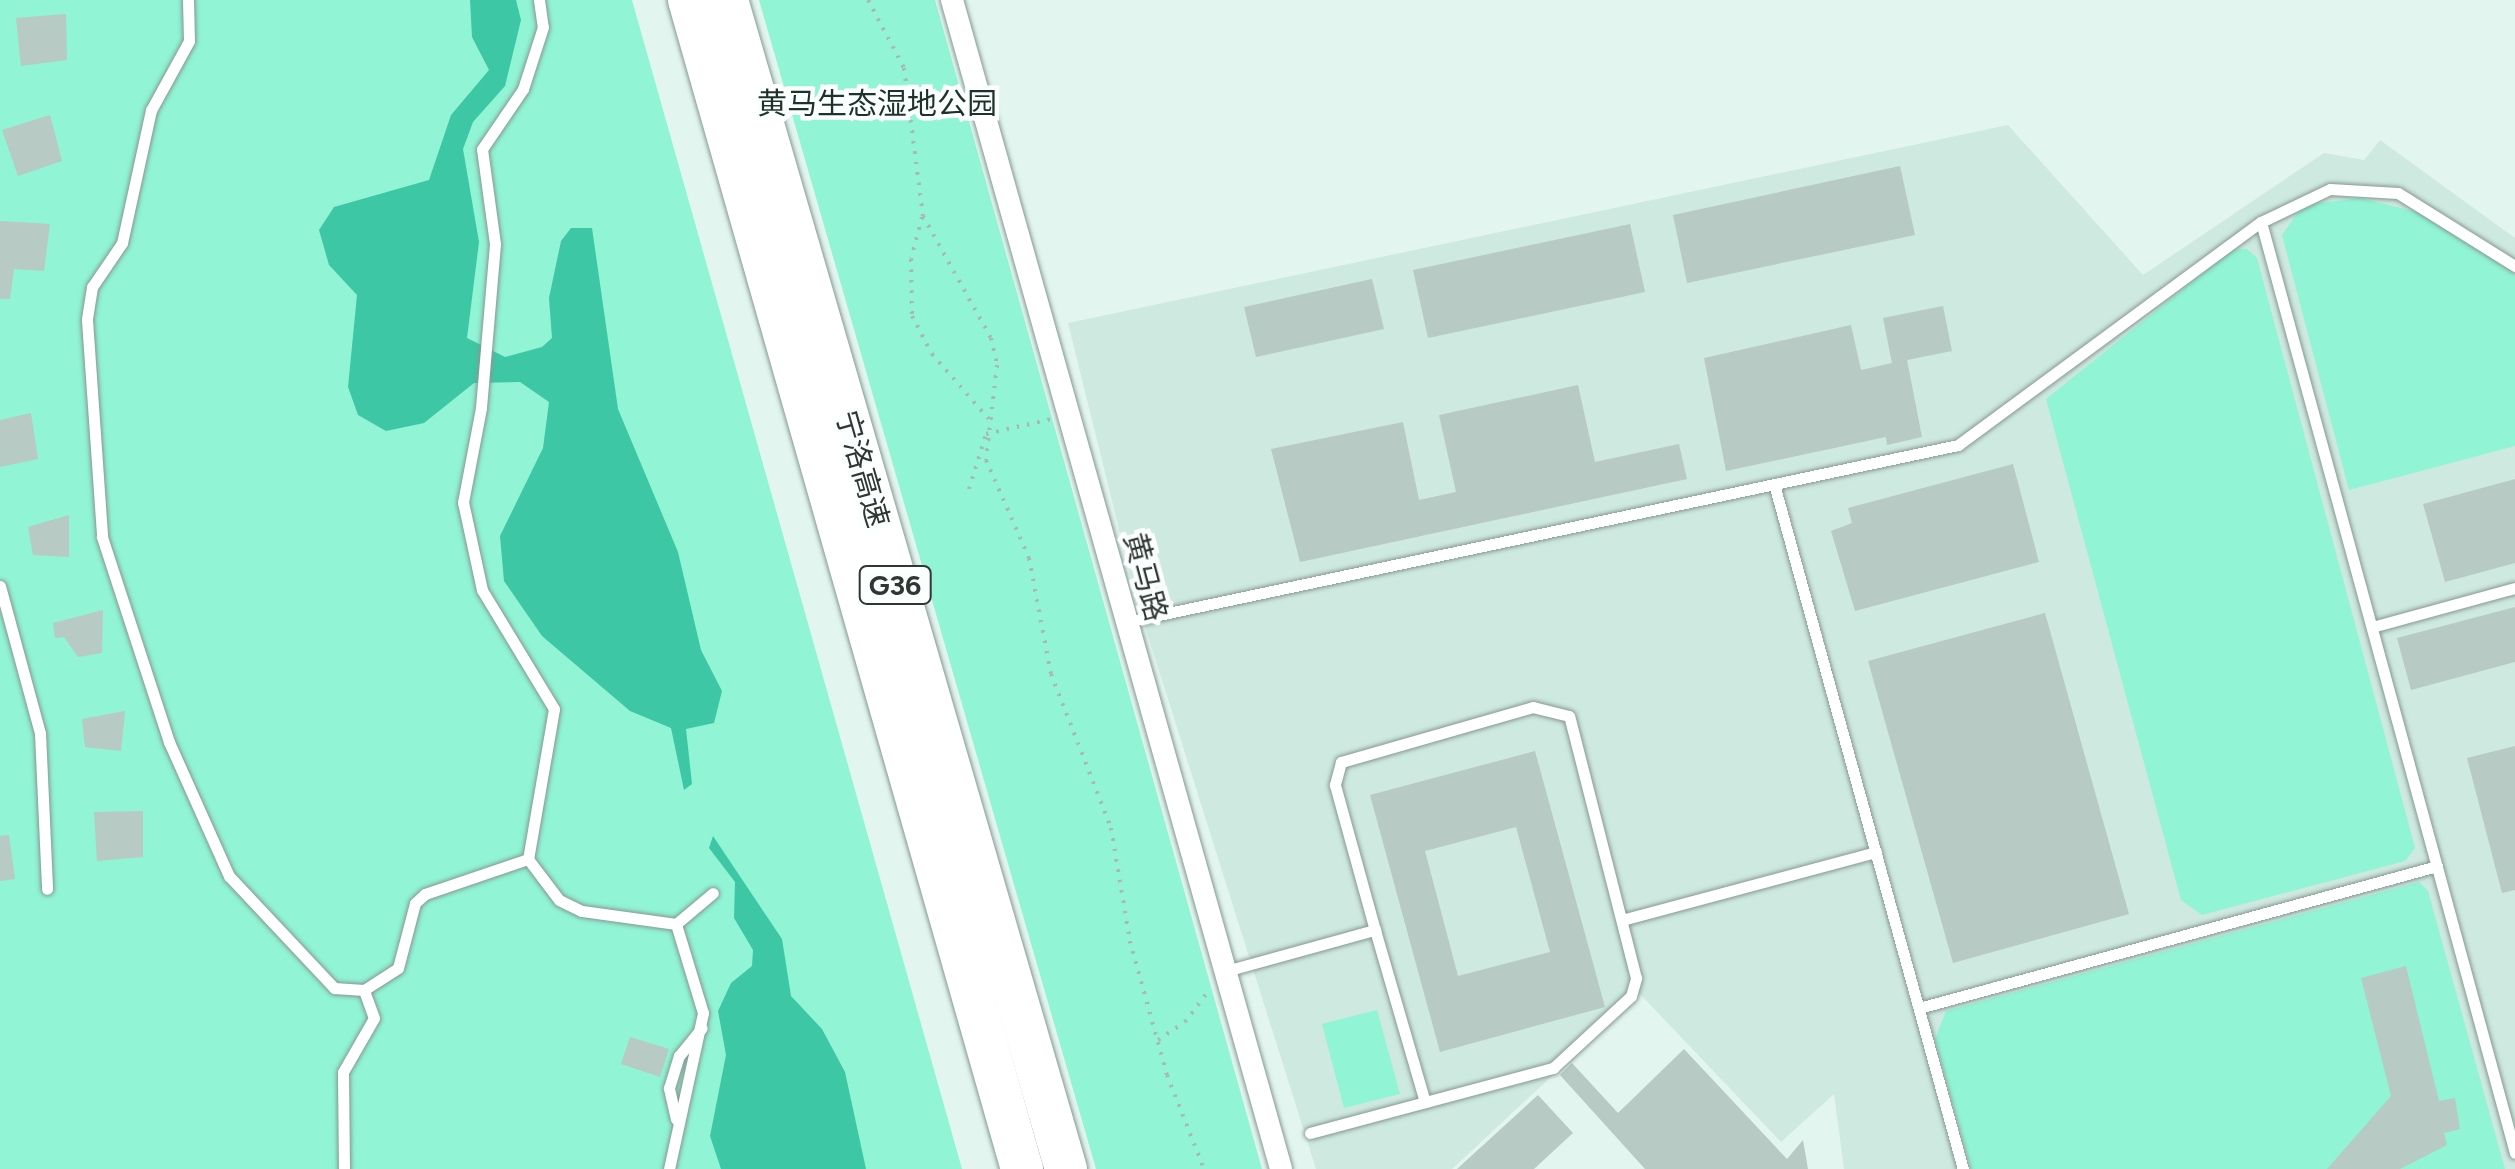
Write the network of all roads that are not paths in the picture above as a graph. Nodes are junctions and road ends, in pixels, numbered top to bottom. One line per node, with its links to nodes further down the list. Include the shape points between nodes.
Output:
1 (188, 0): 22 (lane, via 189,41 151,110 122,243 88,300 102,536 168,742 228,876 322,979 334,988)
2 (539, 0): 14 (lane, via 543,27 523,89 482,150 494,244 481,408 463,502 482,590 554,709)
3 (689, 0): 29 (highway, 宁洛高速 / G36)
4 (727, 0): 30 (highway, 宁洛高速 / G36)
5 (952, 0): 11 (street, 黄马路)
6 (2261, 222): 7 (lane, via 2330,190 2382,188 2445,217); 8 (lane, via 1958,445); 12 (lane)
7 (2515, 266)
8 (1774, 484): 11 (lane); 13 (lane)
9 (0, 586): 16 (lane, via 40,732)
10 (2515, 588): 12 (lane)
11 (1126, 622): 21 (street, 黄马路)
12 (2372, 627): 15 (lane)
13 (1876, 852): 18 (lane); 23 (lane)
14 (528, 859): 19 (lane, via 559,900 582,911); 22 (lane, via 425,894 414,904 408,954)
15 (2437, 866): 23 (lane); 26 (lane)
16 (48, 889)
17 (712, 894): 19 (lane)
18 (1622, 920): 20 (lane, via 1574,722 1541,706 1341,762 1335,786); 24 (lane, via 1634,990 1554,1068)
19 (676, 924): 28 (lane, via 702,1028 679,1056 669,1088 676,1119)
20 (1376, 930): 21 (lane); 24 (lane)
21 (1224, 978): 31 (street, 黄马路)
22 (364, 990): 27 (lane, via 374,1018 343,1072)
23 (1919, 1008): 32 (lane)
24 (1425, 1102): 25 (lane)
25 (1310, 1133)
26 (2515, 1153)
27 (344, 1169)
28 (669, 1169)
29 (1022, 1169)
30 (1066, 1169)
31 (1281, 1169)
32 (1963, 1169)

